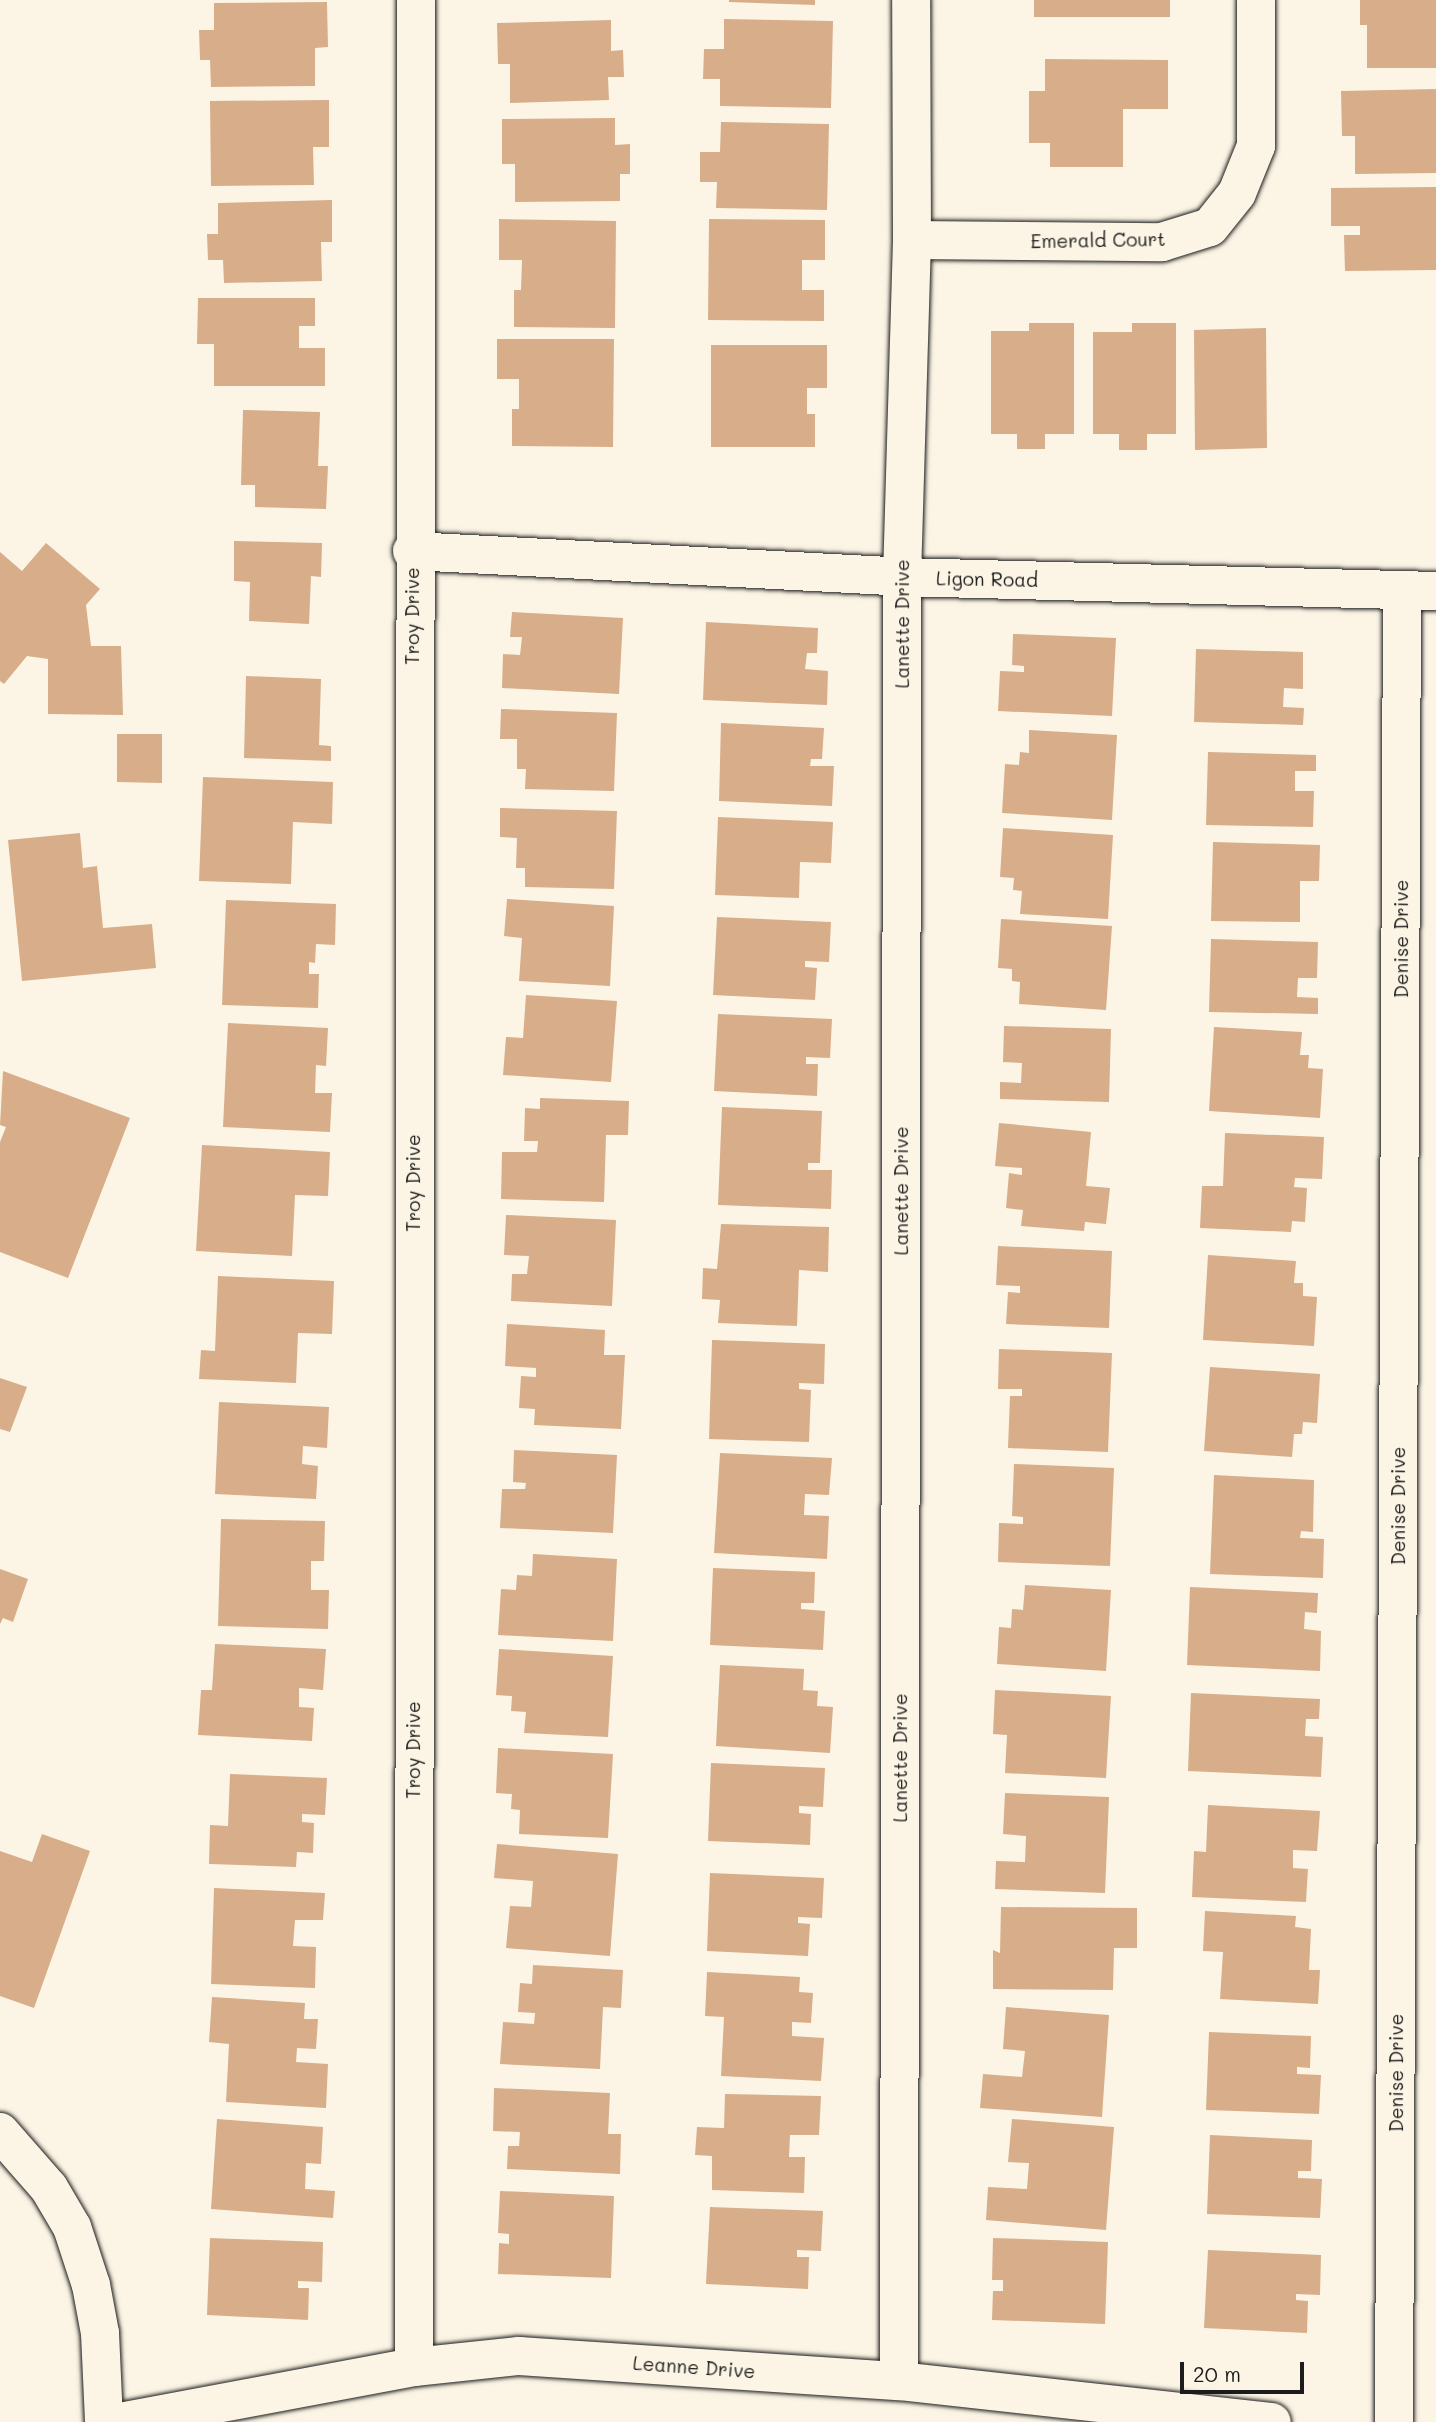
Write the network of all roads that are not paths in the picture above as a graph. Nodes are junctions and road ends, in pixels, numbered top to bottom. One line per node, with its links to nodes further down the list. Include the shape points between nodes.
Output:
1 (416, 0): 5 (street, Troy Drive)
2 (911, 0): 4 (street, Lanette Drive)
3 (1256, 0): 4 (street, Emerald Court, via 1255,146 1237,193 1210,227 1162,242)
4 (912, 240): 6 (street, Lanette Drive)
5 (412, 551): 6 (street, Ligon Road); 9 (street, Troy Drive)
6 (902, 577): 7 (street, Ligon Road); 10 (street, Lanette Drive)
7 (1419, 590): 14 (street, Denise Drive)
8 (0, 2132): 11 (street, via 49,2188 72,2227 91,2285 100,2333)
9 (414, 2367): 10 (street, Leanne Drive, via 519,2356); 12 (street, Leanne Drive)
10 (899, 2381): 13 (street, Leanne Drive)
11 (104, 2422)
12 (120, 2422)
13 (1272, 2422)
14 (1394, 2422)

